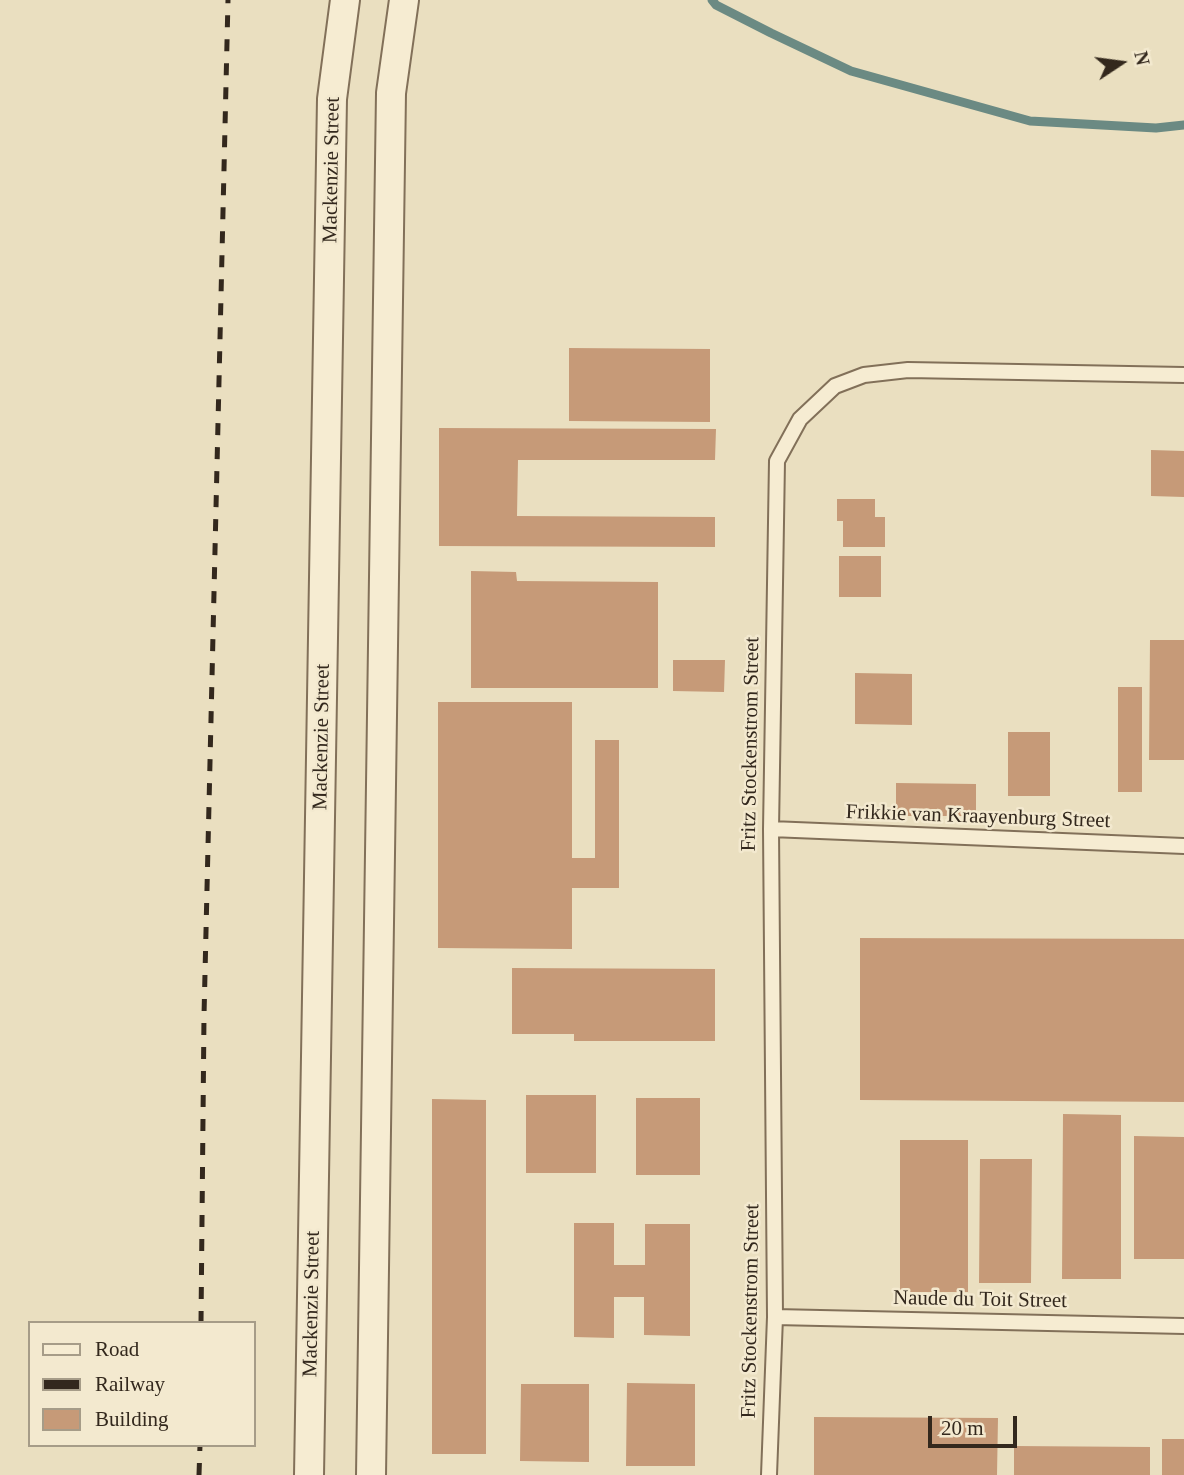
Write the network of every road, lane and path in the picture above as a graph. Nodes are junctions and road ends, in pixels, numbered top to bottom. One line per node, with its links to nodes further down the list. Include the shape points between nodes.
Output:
1 (345, 0): 8 (street, Mackenzie Street, via 332,99)
2 (404, 0): 9 (street, via 391,93)
3 (1184, 374): 4 (lane, Fritz Stockenstrom Street, via 908,370 864,375 835,386 800,419 777,461)
4 (771, 829): 5 (lane, Frikkie van Kraayenburg Street); 6 (lane, Fritz Stockenstrom Street)
5 (1184, 846)
6 (775, 1317): 7 (lane, Naude du Toit Street); 10 (lane, Fritz Stockenstrom Street)
7 (1184, 1326)
8 (309, 1475)
9 (371, 1475)
10 (769, 1475)

